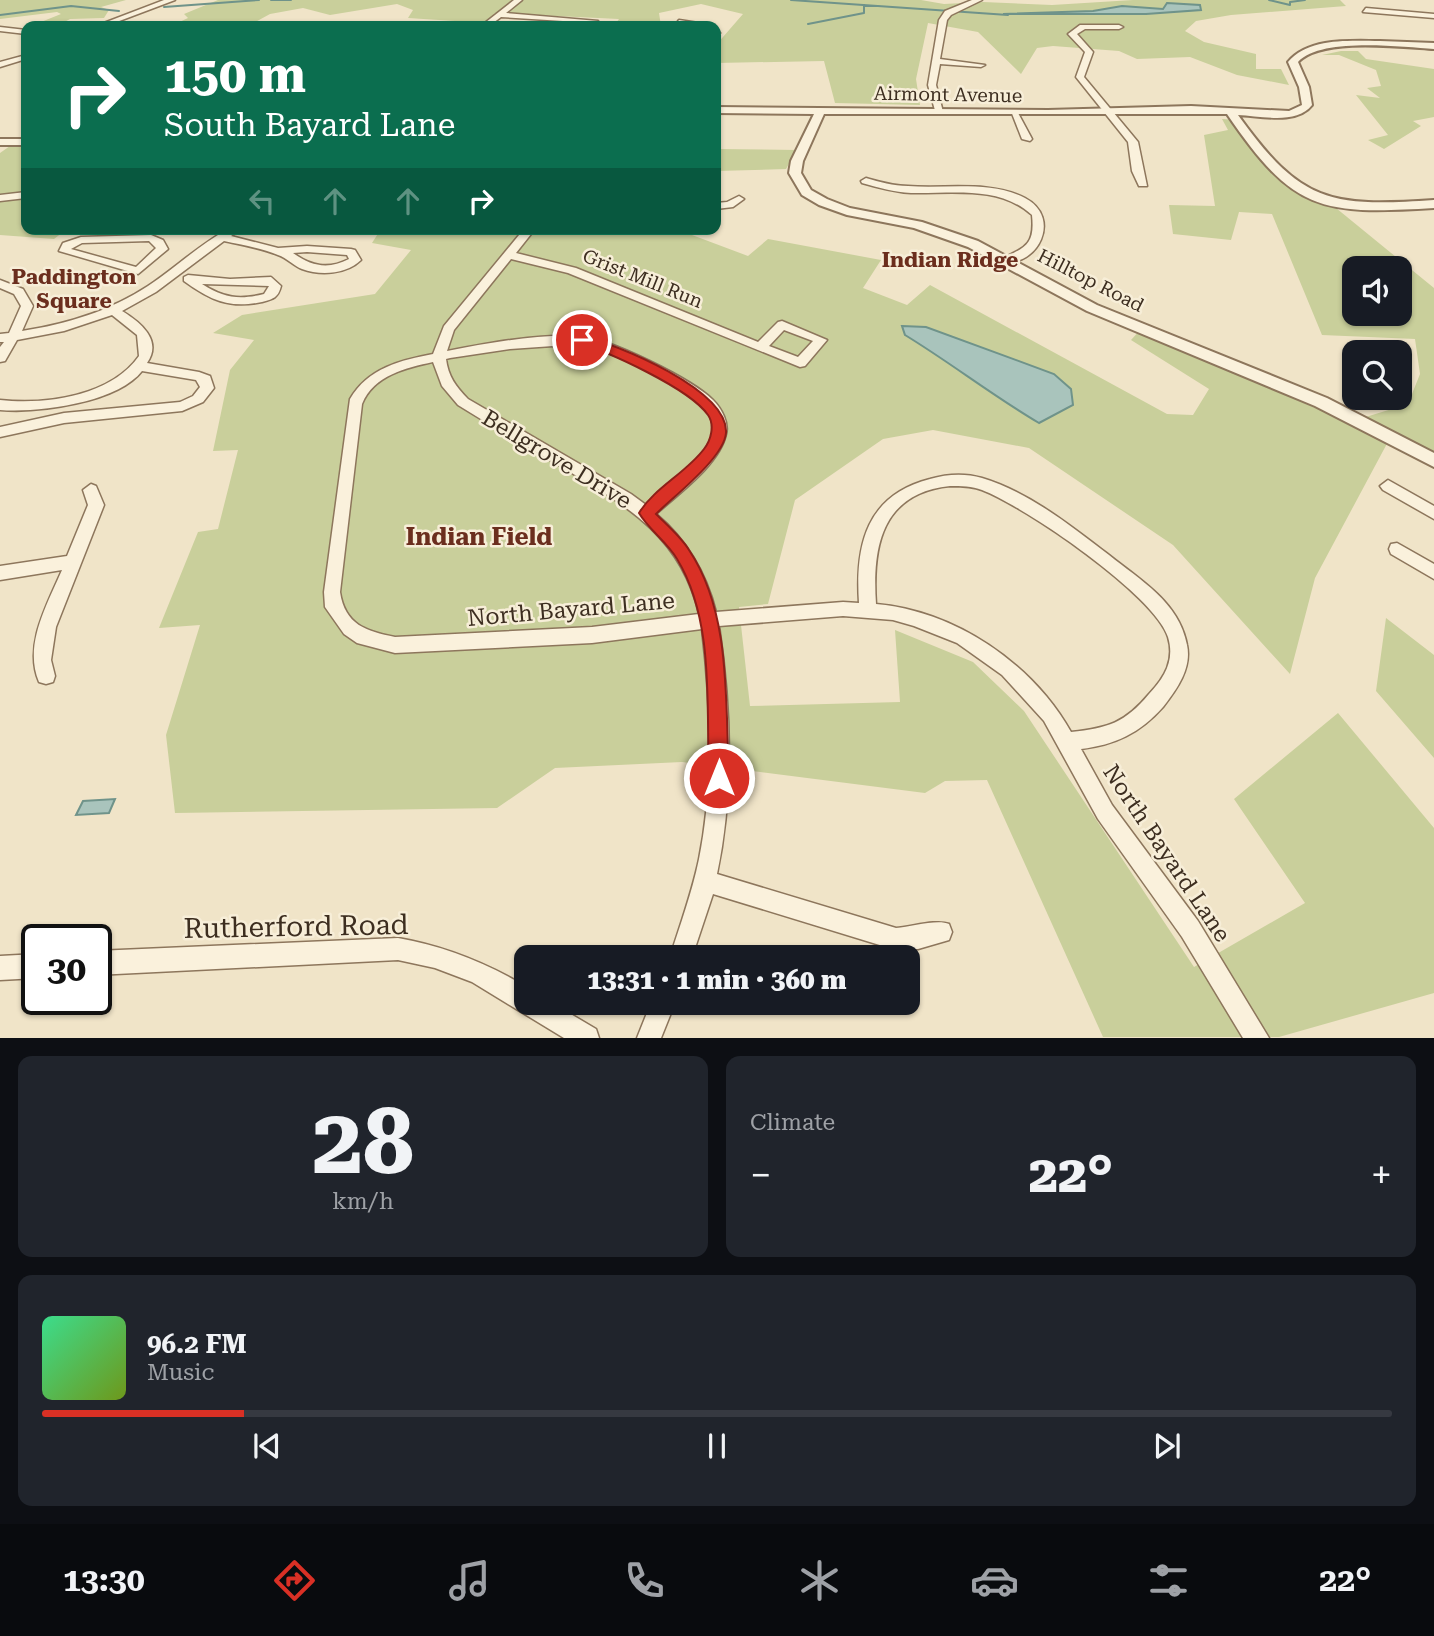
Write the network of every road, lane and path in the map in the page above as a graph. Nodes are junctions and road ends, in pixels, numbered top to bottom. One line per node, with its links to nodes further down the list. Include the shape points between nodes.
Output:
1 (171, 0): 7 (street)
2 (518, 0): 5 (street)
3 (975, 0): 15 (street, via 945,16)
4 (1366, 10): 6 (street)
5 (499, 15): 8 (street); 9 (street)
6 (1434, 16)
7 (114, 21)
8 (491, 21)
9 (549, 21)
10 (1119, 27): 21 (street, via 1083,27 1072,34 1089,52 1080,77)
11 (0, 29): 12 (street)
12 (21, 31)
13 (1434, 46): 22 (street, Airmont Avenue, via 1354,44 1306,49 1293,62 1304,87 1305,108 1289,114)
14 (21, 59): 16 (street)
15 (936, 61): 17 (street); 20 (street, via 932,85)
16 (0, 65)
17 (981, 65)
18 (721, 110): 19 (street, Airmont Avenue)
19 (821, 110): 20 (street, Airmont Avenue); 39 (street, Hilltop Road, via 795,167 806,192 834,207 936,230)
20 (939, 112): 23 (street, Airmont Avenue)
21 (1106, 112): 22 (street, Airmont Avenue); 23 (street, Airmont Avenue); 28 (street, via 1133,142)
22 (1231, 112): 32 (street, via 1262,156 1315,199 1359,209)
23 (1014, 113): 24 (street)
24 (1027, 139)
25 (21, 140): 26 (street)
26 (0, 142)
27 (866, 181): 39 (street, via 891,189 994,192 1022,200 1037,214 1039,235 1032,247)
28 (1143, 184)
29 (21, 196): 30 (street)
30 (0, 198)
31 (739, 199): 33 (street)
32 (1434, 204)
33 (721, 206)
34 (226, 235): 36 (street)
35 (525, 235): 38 (street)
36 (222, 237): 37 (street); 41 (street)
37 (278, 251): 37 (street, via 317,269 345,266 355,256 344,249)
38 (509, 255): 46 (street, Grist Mill Run, via 572,270); 47 (street, via 449,329)
39 (1007, 260): 54 (street, Hilltop Road, via 1092,308 1321,402)
40 (138, 271): 40 (street, via 162,249 156,240 81,240 65,248 71,255); 41 (street)
41 (169, 276): 42 (street); 44 (street)
42 (187, 279): 42 (street, via 227,303 274,294 271,281)
43 (0, 284): 45 (street, via 19,292 27,306 26,315)
44 (112, 310): 45 (street, via 64,328); 49 (street, via 145,338)
45 (6, 337): 48 (street)
46 (760, 347)
47 (438, 357): 57 (street, Bellgrove Drive, via 446,386 463,402); 57 (street, North Bayard Lane, via 582,340 605,345 704,399 717,415 716,444); 64 (street, North Bayard Lane, via 384,372 365,387 355,404 332,592 334,607 349,629 395,645 553,639)
48 (0, 358)
49 (140, 366): 50 (street, via 117,384); 52 (street, via 199,376 207,388 198,399 182,406)
50 (78, 397): 51 (street); 52 (street)
51 (0, 405)
52 (71, 417): 53 (street)
53 (0, 432)
54 (1434, 461)
55 (1388, 486): 58 (street)
56 (91, 490): 60 (street, via 96,505)
57 (647, 513): 64 (street, Bellgrove Drive, via 683,553 703,595)
58 (1434, 513)
59 (1397, 549): 61 (street)
60 (75, 561): 62 (street); 65 (street, via 47,626 42,660)
61 (1434, 572)
62 (0, 573)
63 (868, 610): 64 (street, North Bayard Lane); 66 (street, North Bayard Lane, via 938,626 988,653 1030,690); 66 (street, via 867,560 878,522 895,500 921,486 951,481 985,484 1063,530 1150,596 1169,620 1180,652 1174,678 1135,724 1105,738)
64 (709, 621): 67 (street, Bellgrove Drive, via 719,730 719,801)
65 (46, 676)
66 (1068, 741): 78 (street, North Bayard Lane, via 1105,812 1189,929)
67 (706, 881): 68 (street, via 896,939); 69 (street, Bellgrove Drive)
68 (941, 932)
69 (685, 945)
70 (112, 962): 73 (street, Rutherford Road, via 398,949 436,955 472,968)
71 (21, 967): 72 (street)
72 (0, 968)
73 (514, 994)
74 (549, 1015): 76 (street, Rutherford Road)
75 (658, 1015): 77 (street)
76 (587, 1038)
77 (649, 1038)
78 (1257, 1038)

